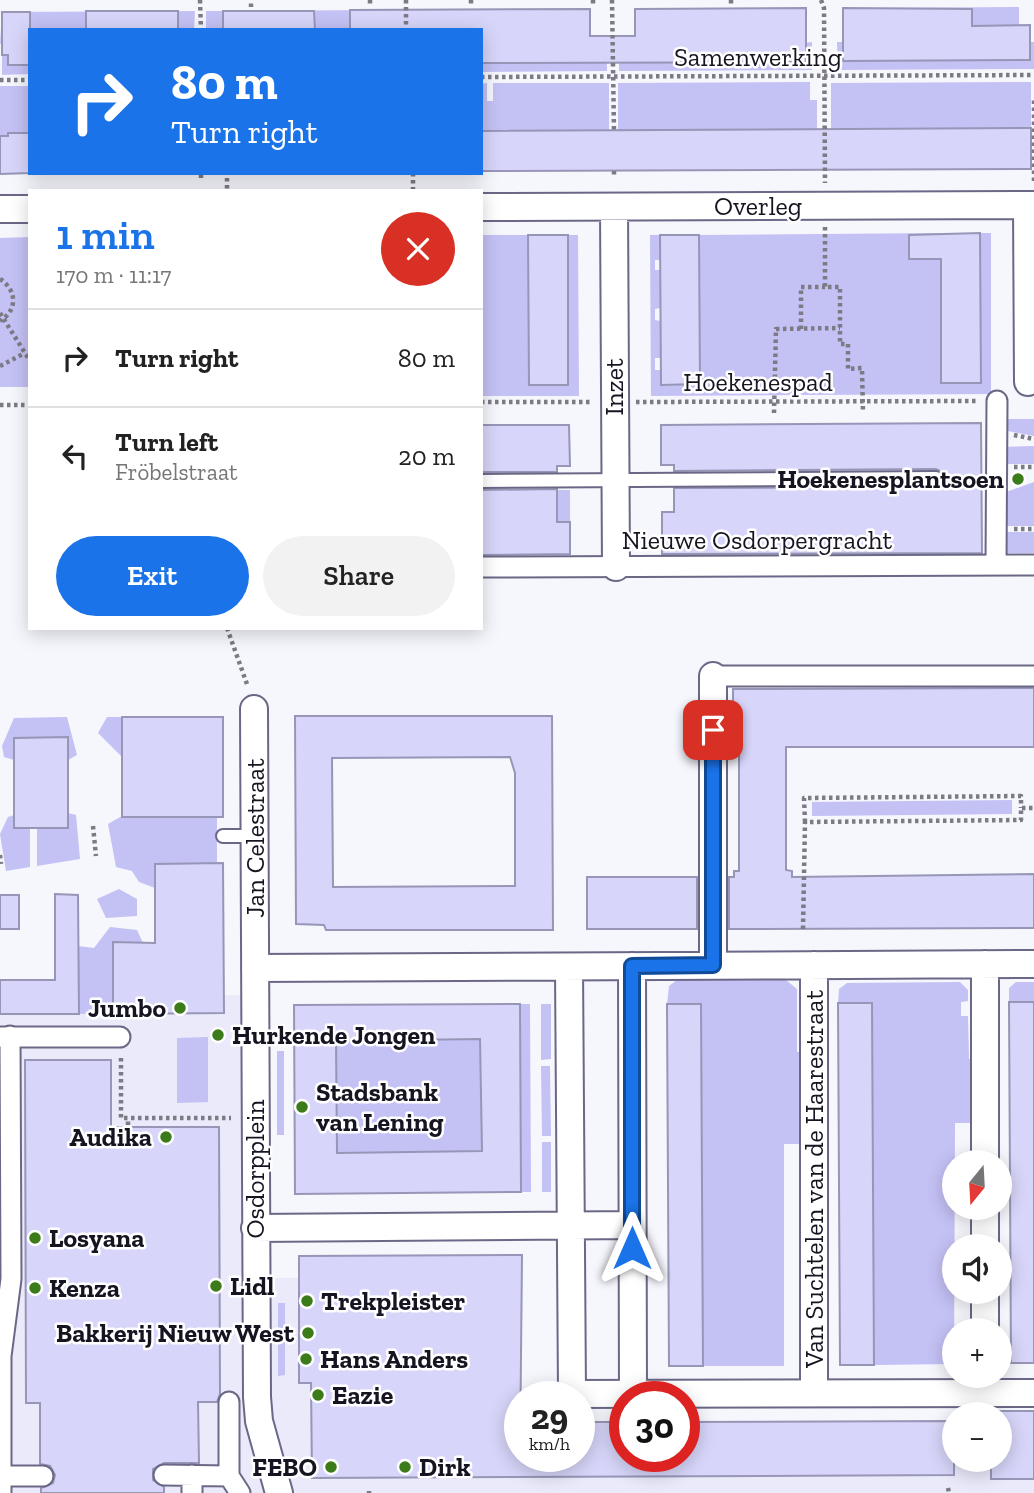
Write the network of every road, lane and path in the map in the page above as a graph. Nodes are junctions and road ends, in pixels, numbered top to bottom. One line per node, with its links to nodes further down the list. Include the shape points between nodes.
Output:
1 (200, 0): 6 (path)
2 (251, 0): 5 (path)
3 (406, 0): 7 (path)
4 (612, 0): 10 (path)
5 (251, 7)
6 (201, 28)
7 (406, 28)
8 (1034, 75): 10 (path, Samenwerking)
9 (483, 77): 10 (path, Samenwerking)
10 (613, 77): 15 (path)
11 (0, 80): 12 (path)
12 (28, 80)
13 (1034, 98): 14 (path)
14 (1034, 125): 18 (path)
15 (614, 131)
16 (227, 178): 17 (path)
17 (227, 189)
18 (1032, 205): 20 (street, Overleg); 32 (street)
19 (483, 207): 20 (street, Overleg)
20 (614, 207): 36 (street, Inzet)
21 (0, 209): 22 (street)
22 (28, 209)
23 (0, 279): 26 (path, via 14,301)
24 (825, 287): 27 (path, via 801,287)
25 (0, 313): 26 (path)
26 (2, 320): 29 (path)
27 (801, 328): 28 (path); 33 (path, via 776,329)
28 (840, 328)
29 (25, 353): 30 (path); 31 (path)
30 (28, 358)
31 (0, 366)
32 (1028, 382)
33 (774, 401): 34 (path, Hoekenespad); 36 (path, Hoekenespad); 39 (path)
34 (997, 401): 43 (street)
35 (483, 402): 36 (path, Hoekenespad)
36 (614, 402): 42 (street, Inzet)
37 (0, 405): 38 (path)
38 (28, 405)
39 (774, 414)
40 (936, 478): 42 (lane)
41 (483, 481): 42 (lane)
42 (615, 481): 46 (street, Inzet)
43 (996, 565): 44 (street, Nieuwe Osdorpergracht); 46 (street, Nieuwe Osdorpergracht)
44 (1034, 565)
45 (483, 567): 46 (street, Nieuwe Osdorpergracht)
46 (616, 567)
47 (228, 630): 50 (path)
48 (1034, 676): 49 (street)
49 (713, 677): 63 (street)
50 (254, 709): 56 (street, Jan Celestraat)
51 (1021, 808): 52 (path); 53 (path, via 1021,820); 53 (path, via 1021,796 804,798)
52 (1034, 808)
53 (805, 822): 60 (path)
54 (93, 826): 58 (path)
55 (223, 836): 56 (lane)
56 (255, 836): 67 (street, Jan Celestraat)
57 (0, 855): 59 (path)
58 (96, 856)
59 (1, 864)
60 (803, 929)
61 (985, 964): 62 (street, Van Suchtelen van de Haarestraat); 64 (street, Van Suchtelen van de Haarestraat); 73 (street)
62 (1034, 964)
63 (713, 965): 64 (street, Van Suchtelen van de Haarestraat); 65 (street, Van Suchtelen van de Haarestraat)
64 (814, 965): 81 (street, Van Suchtelen van de Haarestraat)
65 (632, 966): 66 (street, Van Suchtelen van de Haarestraat); 74 (street)
66 (569, 967): 67 (street, Van Suchtelen van de Haarestraat); 75 (street)
67 (255, 968): 76 (street, Osdorpplein)
68 (5, 1036): 69 (street); 77 (street, via 11,1275)
69 (120, 1037): 70 (path, via 121,1118)
70 (128, 1118): 71 (path); 72 (path)
71 (231, 1118)
72 (128, 1146)
73 (985, 1150)
74 (632, 1225): 75 (street); 78 (street)
75 (571, 1226): 76 (street); 83 (street, via 572,1394)
76 (255, 1228): 93 (street, Osdorpplein, via 259,1422)
77 (1, 1356): 87 (street)
78 (633, 1381)
79 (942, 1386): 81 (street)
80 (1006, 1388): 82 (street)
81 (814, 1393): 84 (street)
82 (1034, 1393)
83 (609, 1394)
84 (700, 1394)
85 (229, 1402): 89 (street)
86 (164, 1475): 90 (street)
87 (1, 1476): 88 (street); 91 (street)
88 (43, 1476)
89 (229, 1476): 90 (street); 92 (street)
90 (192, 1484)
91 (1, 1493)
92 (240, 1493)
93 (279, 1493)

